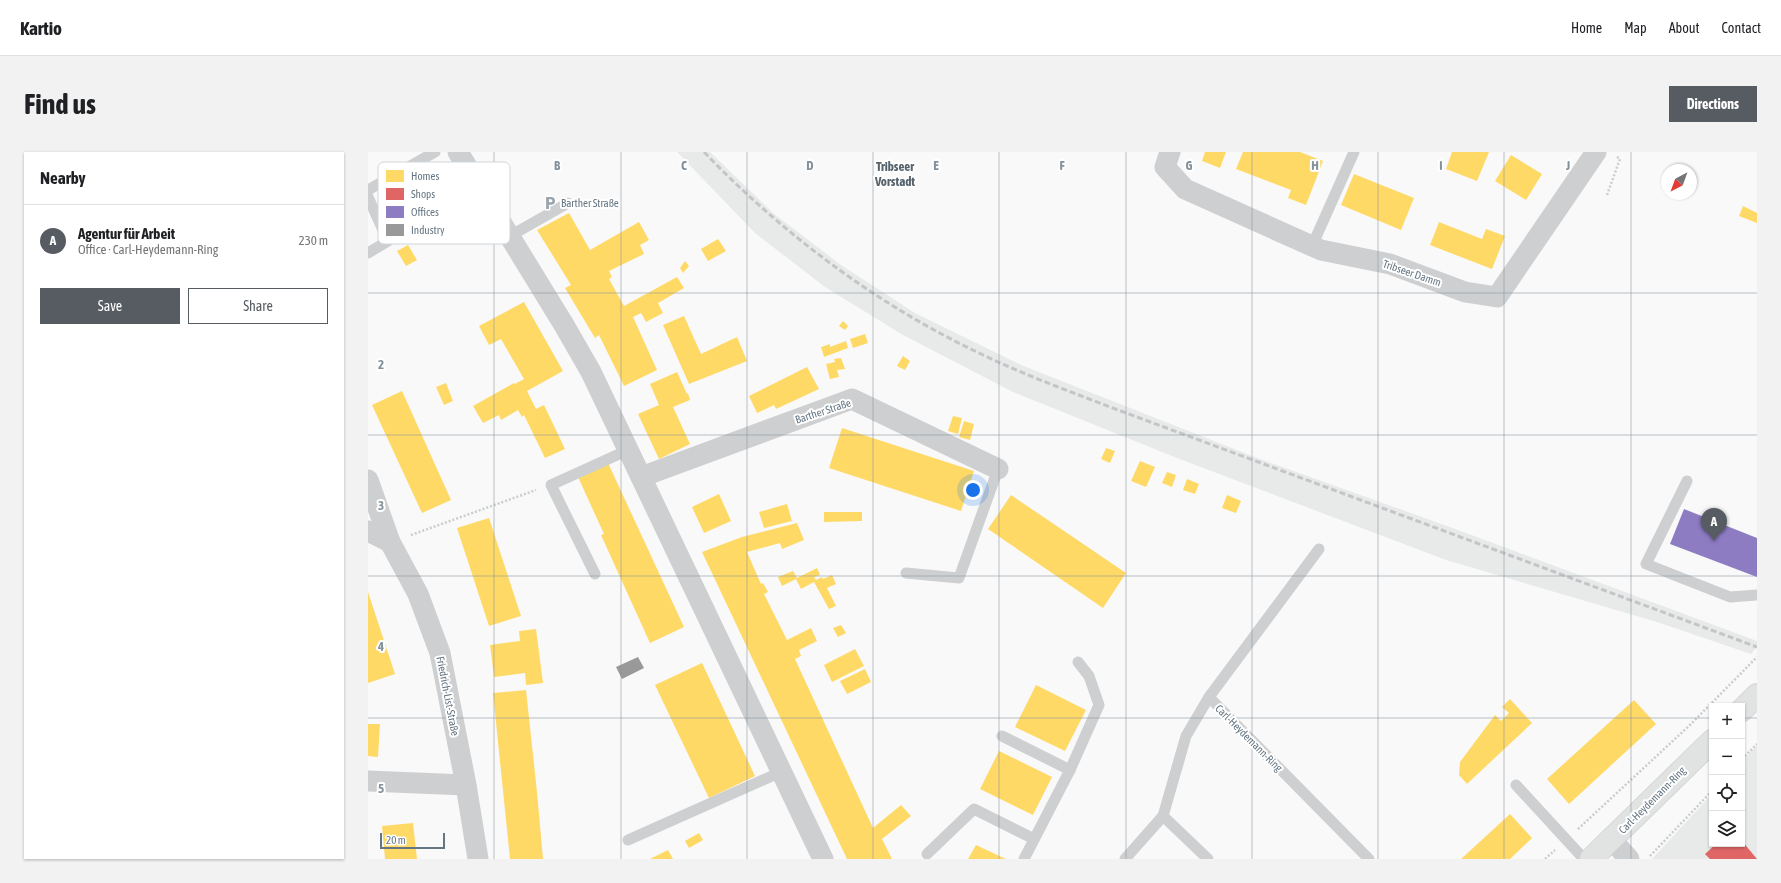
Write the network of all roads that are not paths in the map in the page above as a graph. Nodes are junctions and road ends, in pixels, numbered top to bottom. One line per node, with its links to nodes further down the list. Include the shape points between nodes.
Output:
1 (435, 152): 6 (lane)
2 (458, 152): 7 (street)
3 (1170, 152): 15 (street, Tribseer Damm, via 1165,167 1185,189)
4 (1354, 152): 15 (lane)
5 (1596, 152): 15 (street, Tribseer Damm, via 1497,297 1465,292 1390,264)
6 (417, 162)
7 (464, 162)
8 (378, 184): 9 (lane)
9 (368, 190)
10 (368, 197): 12 (lane)
11 (568, 203): 13 (lane)
12 (378, 219)
13 (510, 236): 17 (street, via 591,372)
14 (383, 244): 16 (lane)
15 (1312, 246)
16 (368, 253)
17 (628, 450): 19 (street); 26 (lane, via 551,485)
18 (998, 469): 19 (street, Barther Straße, via 852,399); 25 (lane, via 959,578)
19 (641, 477): 35 (street)
20 (368, 480): 23 (street, Friedrich-List-Straße)
21 (1687, 481): 27 (lane, via 1646,564 1730,597)
22 (368, 531): 23 (street)
23 (390, 542): 37 (street, Friedrich-List-Straße, via 418,594 440,653)
24 (1319, 549): 30 (lane)
25 (906, 573)
26 (595, 574)
27 (1757, 595)
28 (1078, 662): 34 (lane, via 1089,676 1099,704)
29 (1757, 694): 31 (main road)
30 (1209, 697): 39 (lane, Carl-Heydemann-Ring, via 1186,736); 49 (lane, Carl-Heydemann-Ring)
31 (1745, 707)
32 (1002, 736): 34 (lane)
33 (1709, 744): 42 (main road, Carl-Heydemann-Ring)
34 (1070, 770): 40 (lane)
35 (781, 772): 41 (lane); 45 (street)
36 (368, 781): 37 (street)
37 (466, 785): 44 (street, Friedrich-List-Straße)
38 (1516, 785): 50 (lane)
39 (1163, 816): 47 (lane, Carl-Heydemann-Ring); 48 (lane)
40 (1034, 839): 43 (lane, via 974,809); 46 (lane)
41 (628, 840)
42 (1612, 840): 51 (main road, Carl-Heydemann-Ring); 52 (street)
43 (927, 854)
44 (478, 859)
45 (823, 859)
46 (1024, 859)
47 (1125, 859)
48 (1208, 859)
49 (1369, 859)
50 (1584, 859)
51 (1591, 859)
52 (1629, 859)

